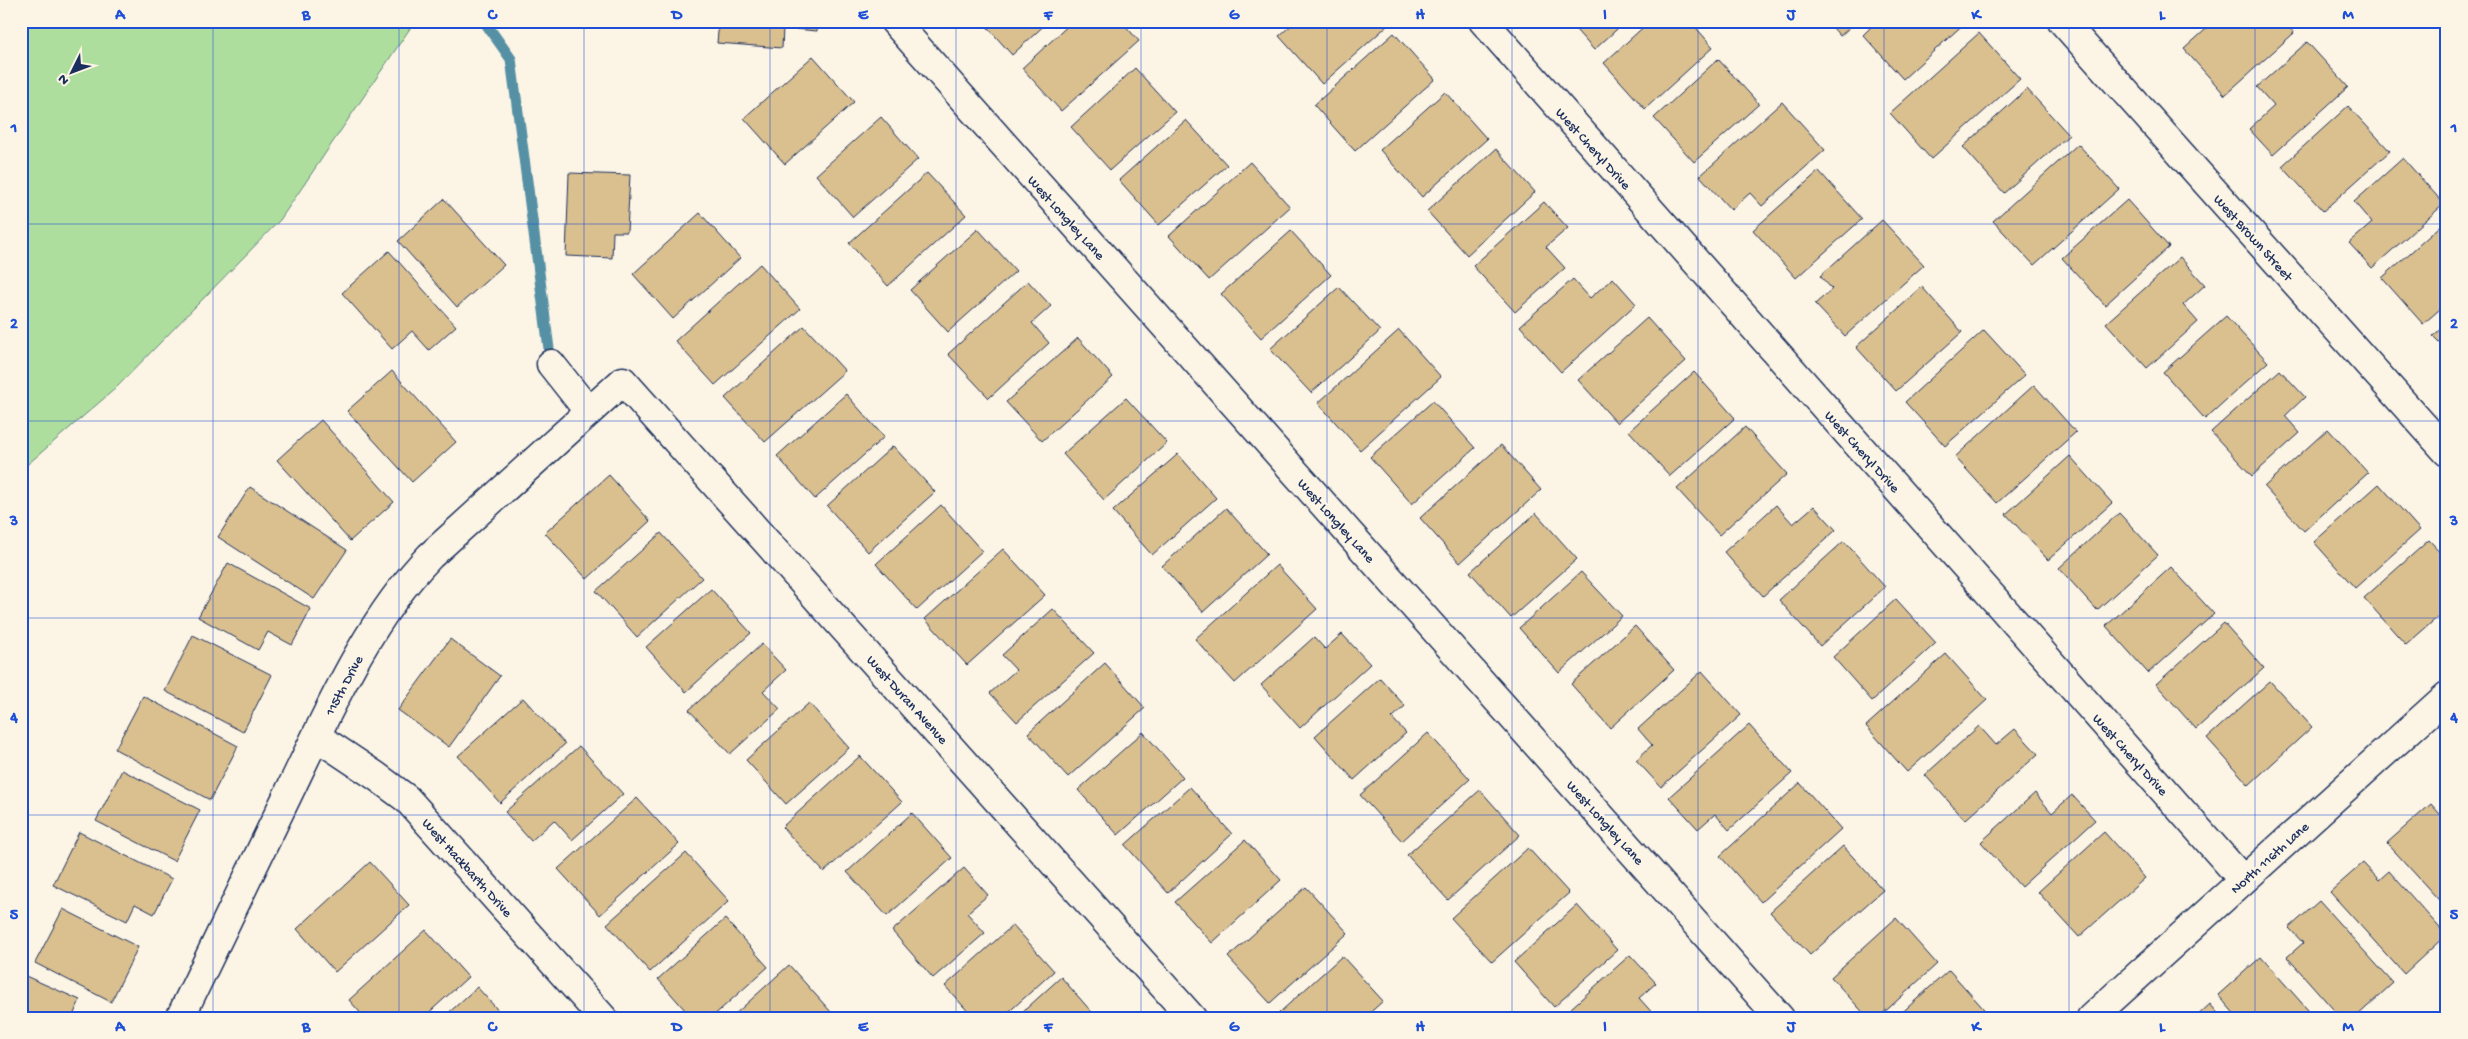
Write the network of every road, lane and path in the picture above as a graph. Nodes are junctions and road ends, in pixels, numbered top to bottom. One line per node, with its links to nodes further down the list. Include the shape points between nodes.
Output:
1 (894, 21): 14 (street, West Longley Lane)
2 (1482, 21): 10 (street, West Cheryl Drive)
3 (2062, 21): 7 (street, West Brown Street)
4 (551, 364): 6 (street)
5 (623, 381): 6 (street, 115th Drive); 13 (street, West Duran Avenue)
6 (589, 412): 9 (street, 115th Drive, via 406,580 377,622)
7 (2447, 452)
8 (2447, 696): 10 (street, North 116th Lane)
9 (316, 736): 11 (street, 115th Drive); 12 (street, West Hackbarth Drive, via 408,799)
10 (2243, 880): 15 (street, North 116th Lane)
11 (180, 1018)
12 (604, 1018)
13 (1192, 1018)
14 (1780, 1018)
15 (2091, 1018)

